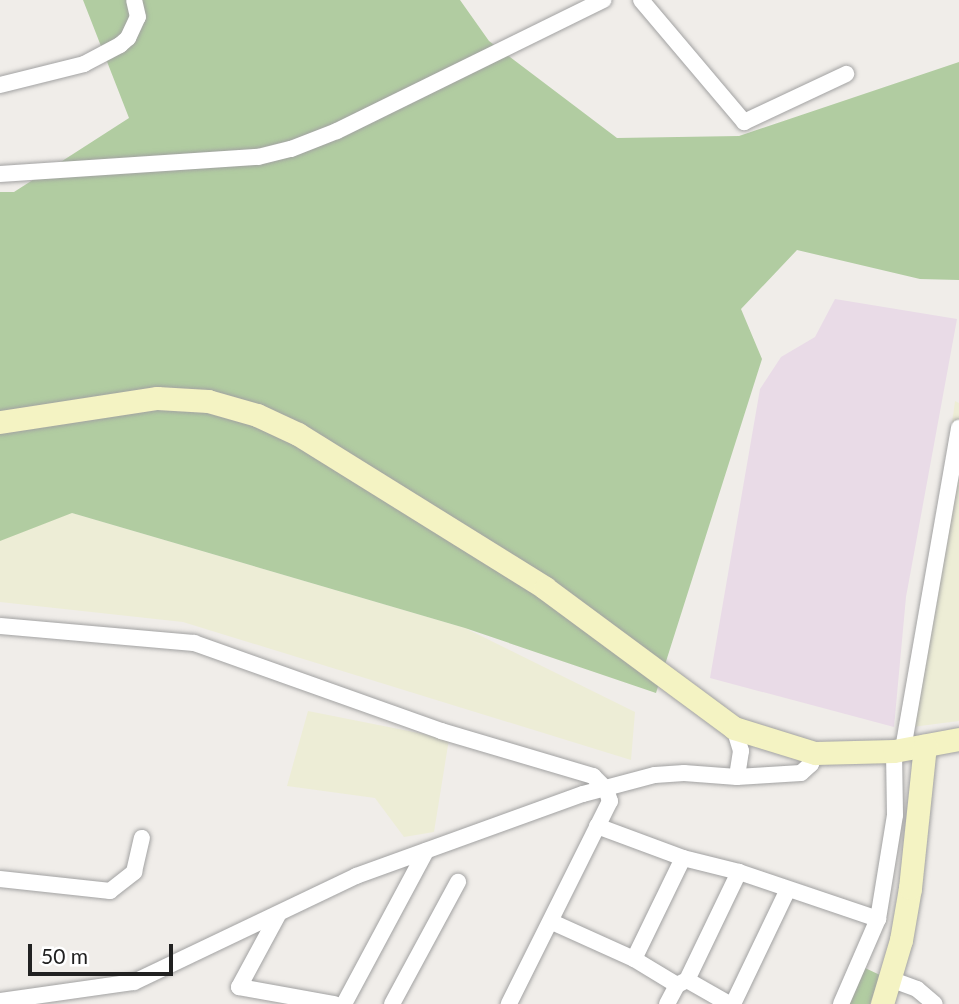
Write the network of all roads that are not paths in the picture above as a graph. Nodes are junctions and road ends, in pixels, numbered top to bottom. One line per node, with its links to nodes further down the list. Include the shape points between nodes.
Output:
1 (134, 0): 5 (street, via 138,18 120,45 84,64)
2 (603, 0): 6 (street, via 337,131 291,149 258,157)
3 (640, 0): 4 (street, via 744,122)
4 (846, 74)
5 (0, 85)
6 (0, 174)
7 (0, 422): 10 (street, via 158,398 208,401 257,415 298,434 545,588)
8 (959, 428): 12 (street)
9 (0, 626): 15 (street, via 194,643 441,731 593,776)
10 (734, 727): 13 (street); 14 (street, via 741,751)
11 (959, 739): 12 (street)
12 (907, 749): 13 (street); 25 (street); 28 (street, via 910,888)
13 (815, 753): 14 (street, via 801,773)
14 (737, 778): 15 (street, via 655,775)
15 (607, 789): 16 (street, via 610,801); 18 (street)
16 (597, 826): 19 (street); 26 (street)
17 (142, 838): 21 (street, via 134,872 110,891)
18 (426, 852): 24 (street, via 356,876); 32 (street)
19 (683, 858): 20 (street); 27 (street)
20 (740, 872): 23 (street); 29 (street)
21 (0, 879)
22 (458, 882): 33 (street)
23 (788, 889): 25 (street); 36 (street)
24 (278, 915): 30 (street, via 134,982); 31 (street, via 239,987)
25 (878, 919): 37 (street)
26 (552, 922): 27 (street); 34 (street)
27 (634, 959): 29 (street)
28 (890, 979): 38 (street); 39 (street, via 917,989)
29 (682, 982): 35 (street); 36 (street)
30 (0, 1001)
31 (334, 1004)
32 (344, 1004)
33 (392, 1004)
34 (509, 1004)
35 (667, 1004)
36 (731, 1004)
37 (841, 1004)
38 (882, 1004)
39 (935, 1004)

